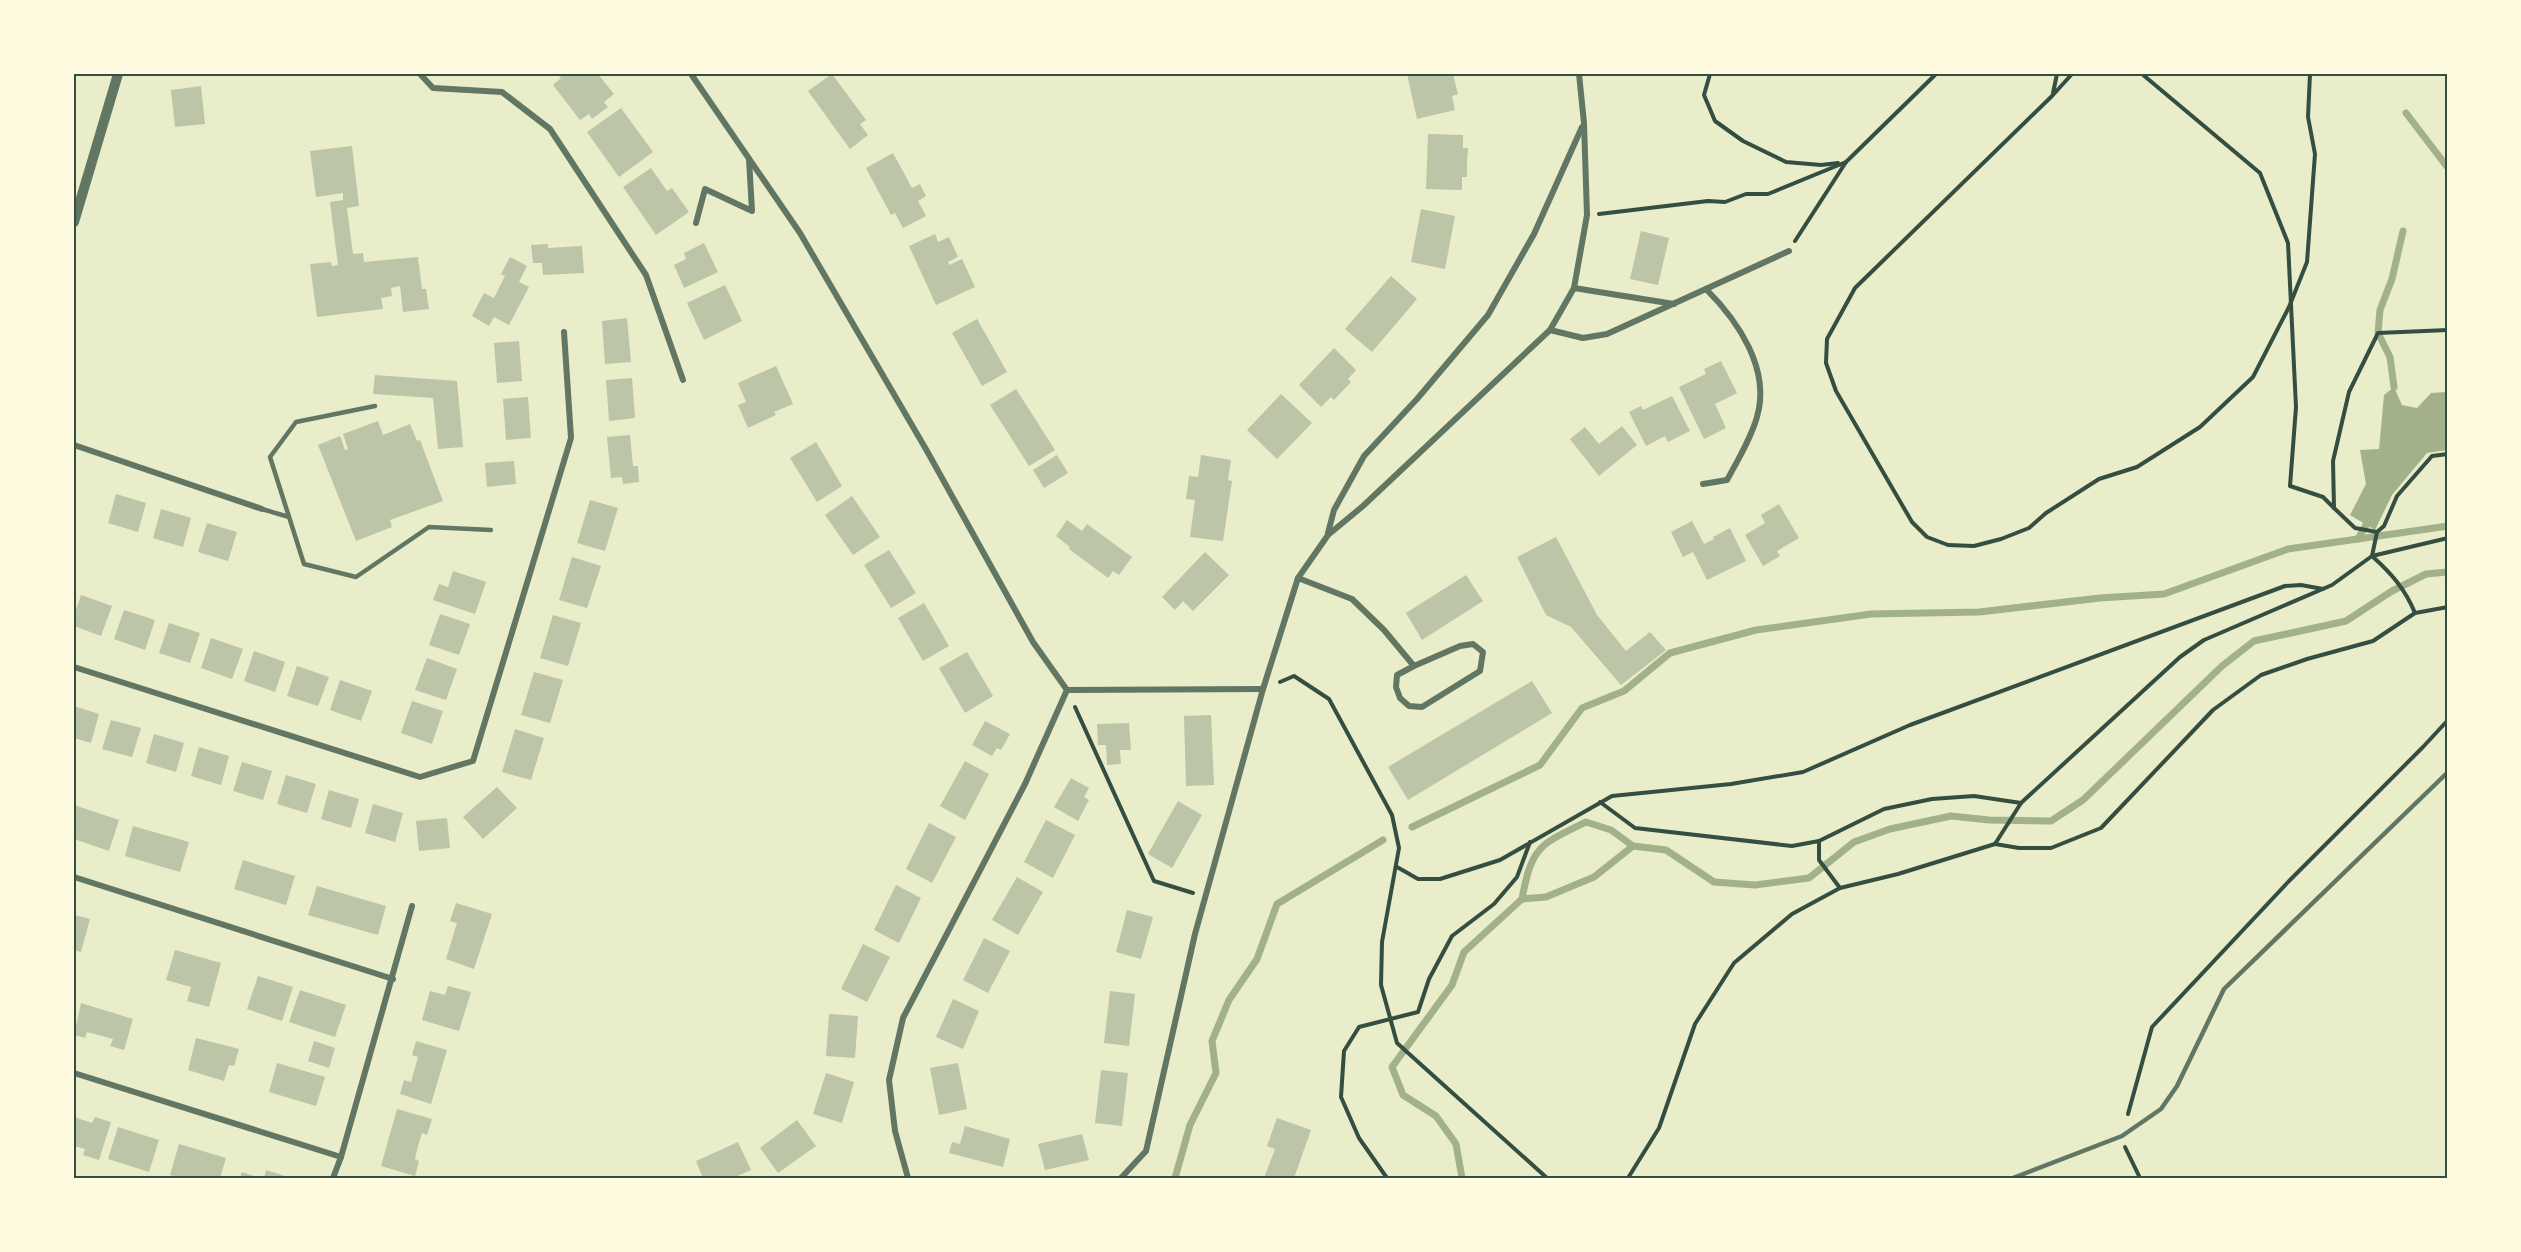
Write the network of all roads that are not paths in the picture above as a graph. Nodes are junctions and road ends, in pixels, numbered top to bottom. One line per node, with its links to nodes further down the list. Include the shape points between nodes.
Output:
1 (118, 74): 7 (street)
2 (420, 74): 15 (street, via 434,88 502,92 550,129 646,275)
3 (691, 74): 6 (street)
4 (1579, 74): 5 (street)
5 (1584, 123): 10 (street, via 1587,215); 22 (street, via 1534,234 1488,315 1364,456 1334,510)
6 (749, 158): 8 (street, via 752,211 705,189); 27 (street, via 800,233 1033,642)
7 (74, 222)
8 (696, 223)
9 (1789, 251): 11 (street)
10 (1574, 288): 12 (street); 13 (street)
11 (1706, 289): 12 (street); 18 (street, via 1740,329 1758,373 1760,393 1757,416 1727,480)
12 (1674, 304): 13 (street, via 1607,334 1584,338)
13 (1550, 330): 22 (street)
14 (564, 332): 25 (street, via 571,438 473,760 420,777)
15 (683, 380)
16 (375, 406): 20 (lane, via 296,422 270,457)
17 (74, 445): 19 (street)
18 (1703, 484)
19 (262, 509): 20 (lane)
20 (289, 517): 21 (lane, via 304,564 356,577 429,527)
21 (490, 530)
22 (1328, 535): 23 (street)
23 (1298, 578): 24 (street, via 1352,599); 26 (street)
24 (1414, 666): 24 (street, via 1398,675 1396,687 1409,706 1422,707 1480,671 1483,652 1473,644 1460,646)
25 (74, 667)
26 (1263, 689): 27 (street); 36 (street, via 1206,897 1146,1151)
27 (1067, 690): 35 (street, via 1025,784 903,1018 889,1080 895,1131)
28 (2448, 772): 37 (lane, via 2224,988 2177,1086 2161,1109 2122,1136)
29 (74, 877): 31 (street)
30 (412, 906): 31 (street)
31 (393, 979): 33 (street)
32 (74, 1073): 33 (street)
33 (341, 1156): 34 (street)
34 (333, 1179)
35 (908, 1179)
36 (1120, 1179)
37 (2013, 1179)

